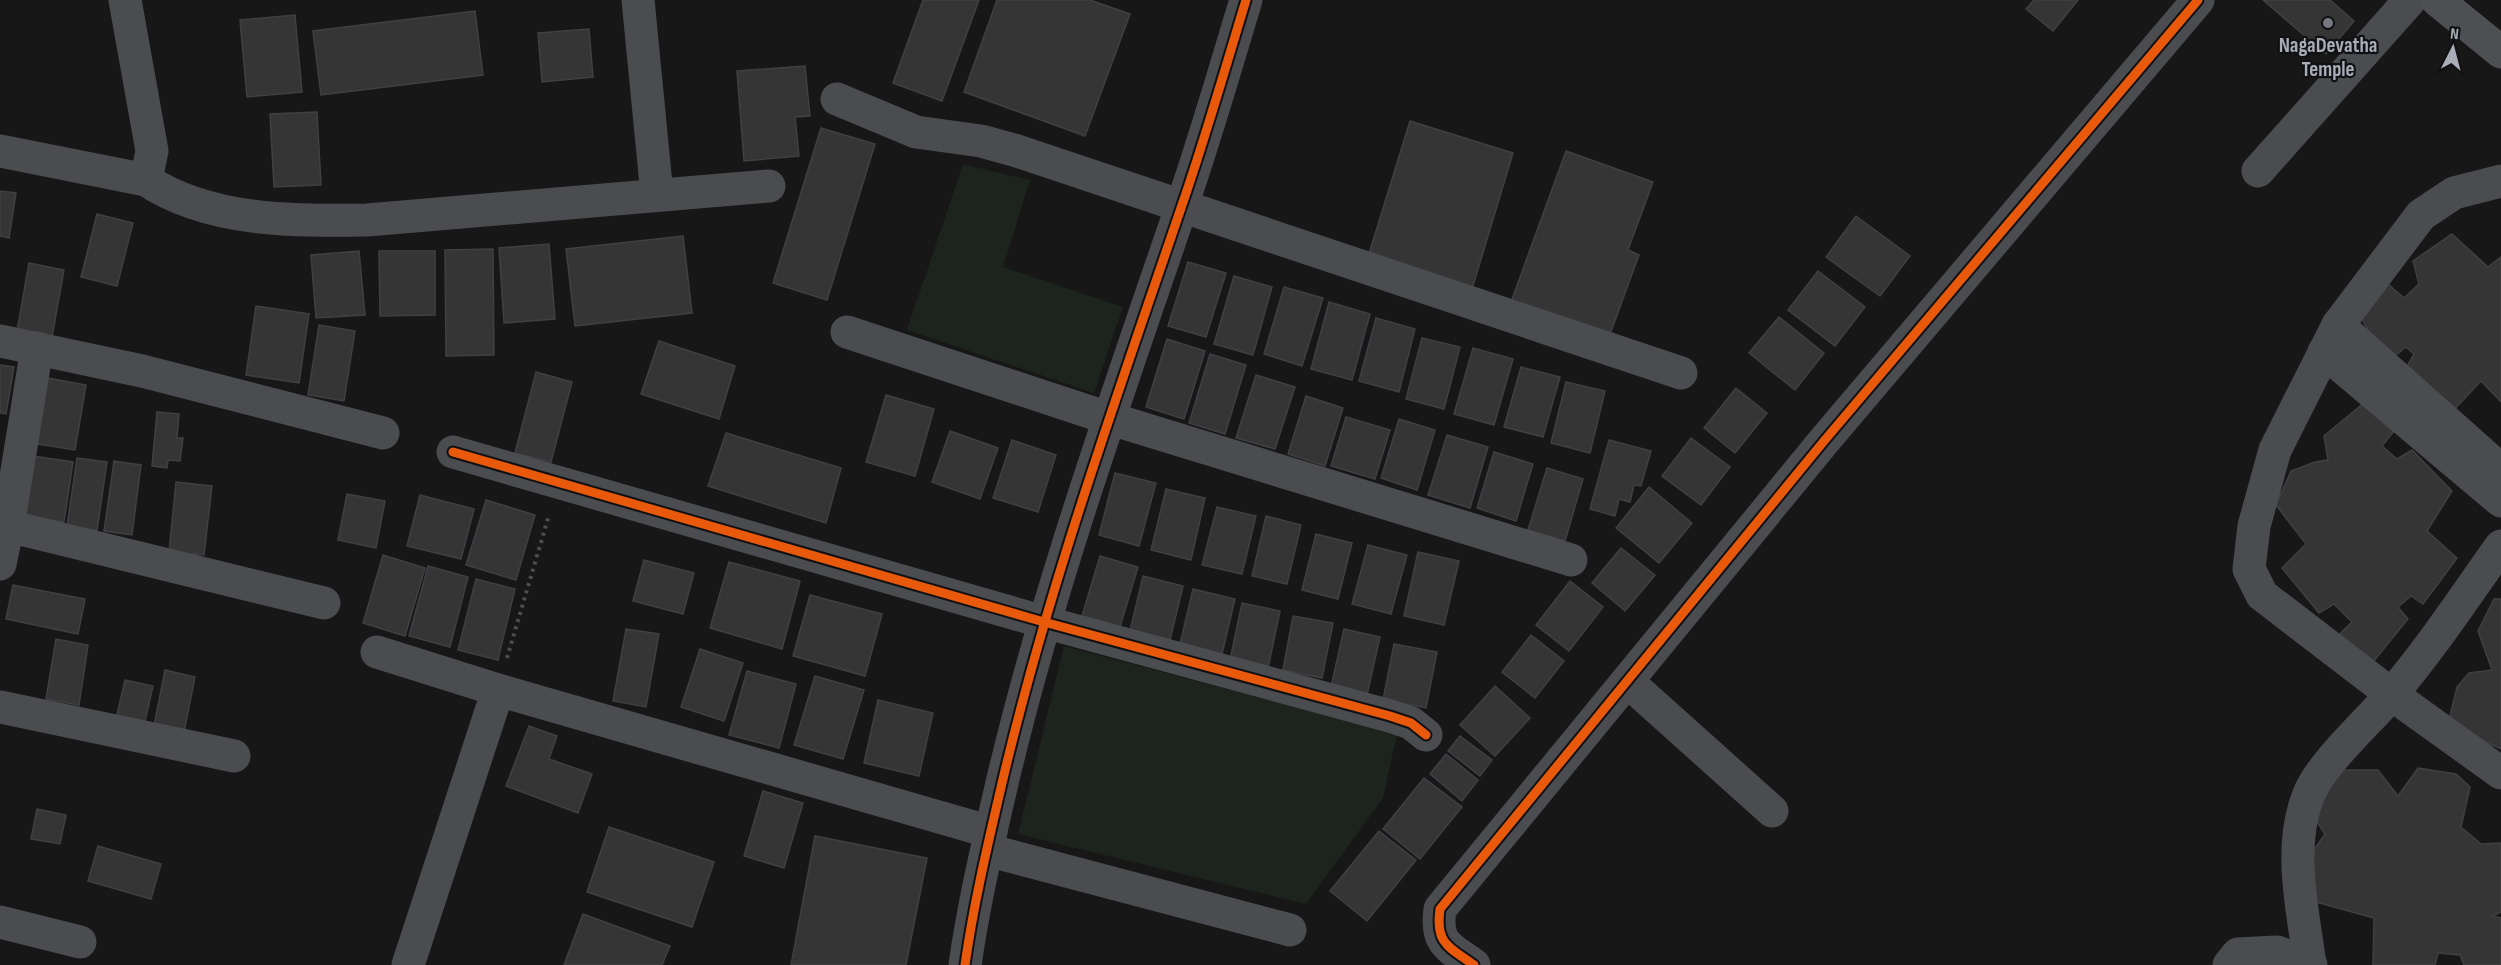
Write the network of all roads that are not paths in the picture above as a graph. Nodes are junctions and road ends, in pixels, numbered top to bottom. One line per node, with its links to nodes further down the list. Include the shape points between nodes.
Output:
1 (125, 0): 11 (street, via 152,151)
2 (638, 0): 14 (street)
3 (1246, 0): 15 (street)
4 (2198, 0): 33 (street, via 1824,441)
5 (2410, 0): 10 (street)
6 (2437, 0): 7 (main road)
7 (2501, 52)
8 (837, 99): 15 (street, via 916,132 1014,150)
9 (0, 151): 11 (street)
10 (2258, 171)
11 (146, 180): 14 (street, via 183,200 242,214 300,221 367,220)
12 (2501, 182): 17 (street, via 2454,193 2421,215)
13 (769, 186): 14 (street)
14 (657, 195)
15 (1182, 205): 20 (street); 21 (street)
16 (847, 332): 21 (street)
17 (2331, 339): 24 (street); 25 (street); 35 (street, via 2276,450 2254,526 2249,569 2262,595)
18 (0, 340): 19 (street)
19 (37, 348): 22 (street); 26 (street)
20 (1681, 373)
21 (1108, 418): 28 (street); 31 (street)
22 (383, 433)
23 (453, 452): 31 (street)
24 (2501, 470)
25 (2501, 501)
26 (4, 525): 29 (street); 30 (street)
27 (2501, 546): 35 (street)
28 (1571, 560)
29 (0, 564)
30 (324, 603)
31 (1044, 622): 37 (street, via 1390,716 1411,723); 41 (street)
32 (377, 652): 34 (street)
33 (1627, 681): 40 (street); 47 (street, via 1440,909 1437,927 1443,943)
34 (498, 690): 41 (street); 45 (street)
35 (2391, 694): 39 (street); 49 (street, via 2320,774 2309,794 2298,855)
36 (0, 707): 38 (street)
37 (1426, 735)
38 (234, 756)
39 (2501, 773)
40 (1772, 811)
41 (989, 841): 43 (street); 46 (street)
42 (0, 922): 44 (street)
43 (1290, 930)
44 (80, 942)
45 (408, 965)
46 (965, 965)
47 (1474, 965)
48 (2229, 965): 49 (street, via 2238,954 2277,952)
49 (2311, 965)

